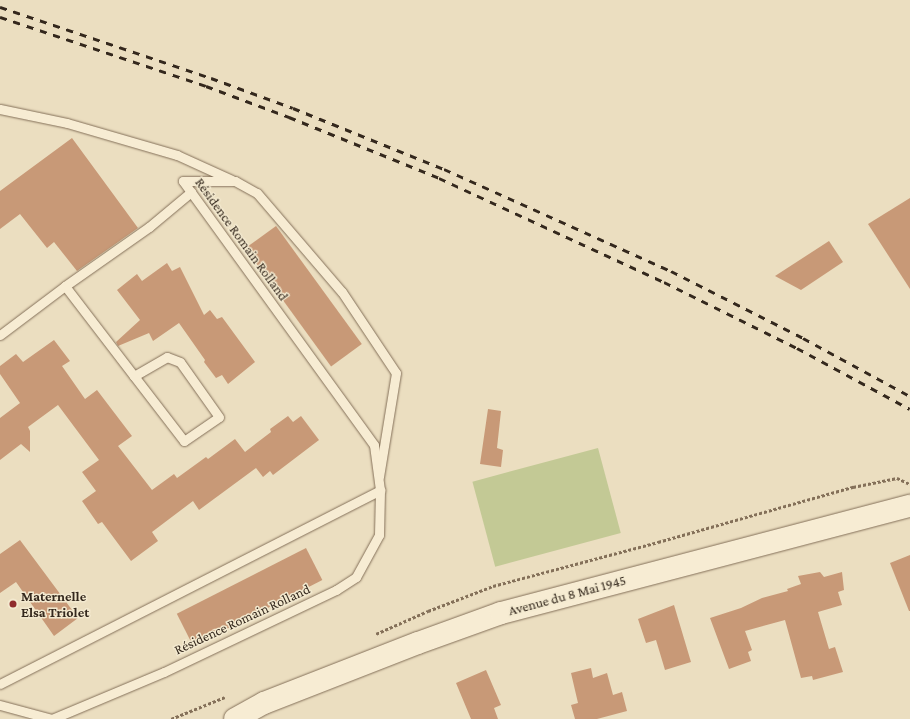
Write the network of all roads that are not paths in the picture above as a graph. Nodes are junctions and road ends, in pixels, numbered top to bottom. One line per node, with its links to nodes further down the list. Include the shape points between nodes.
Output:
1 (0, 109): 2 (lane, via 67,123 177,155)
2 (235, 181): 3 (lane, Résidence Romain Rolland, via 183,181); 7 (lane, Résidence Romain Rolland, via 257,192 342,292 396,373)
3 (191, 192): 4 (lane, via 149,227); 7 (lane, Résidence Romain Rolland, via 374,445)
4 (64, 286): 5 (lane); 6 (lane)
5 (0, 335)
6 (134, 376): 6 (lane, via 184,441 219,417 180,362 167,357)
7 (378, 477): 8 (lane, Résidence Romain Rolland)
8 (380, 490): 10 (lane); 12 (lane, Résidence Romain Rolland, via 379,535 356,577 336,590 164,672)
9 (910, 506): 13 (street, Avenue du 8 Mai 1945, via 502,613 264,704)
10 (0, 684)
11 (0, 705): 12 (lane, Résidence Romain Rolland)
12 (52, 719)
13 (235, 719)

